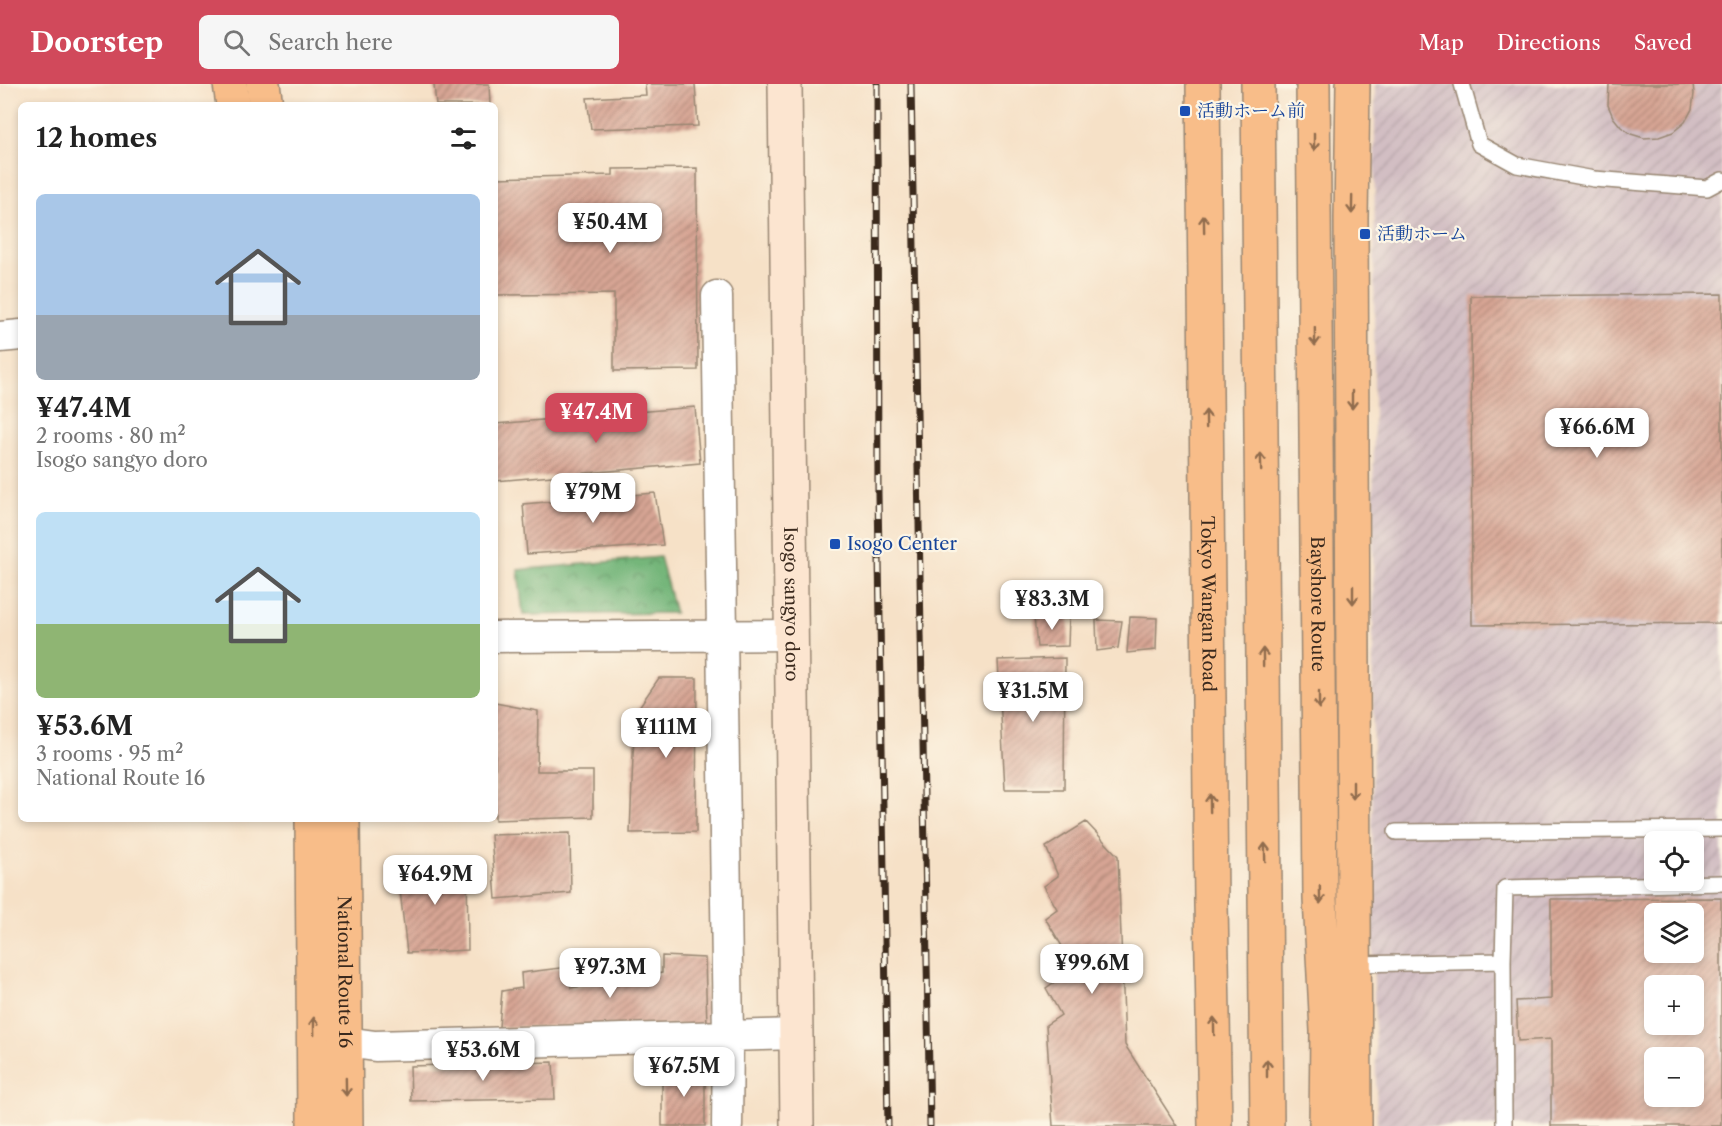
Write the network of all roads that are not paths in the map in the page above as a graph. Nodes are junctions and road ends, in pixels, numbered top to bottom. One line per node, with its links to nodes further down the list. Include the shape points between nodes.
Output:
1 (230, 84): 9 (highway)
2 (263, 84): 10 (highway)
3 (785, 84): 16 (street, Isogo sangyo doro)
4 (1203, 84): 32 (highway, Tokyo Wangan Road, one-way to 4)
5 (1258, 84): 33 (highway, one-way to 5)
6 (1313, 84): 34 (highway, Bayshore Route, one-way to 34, via 1320,899 1327,1031)
7 (1353, 84): 24 (highway, one-way to 24)
8 (1462, 84): 11 (lane, via 1479,144 1517,165 1594,179 1707,188)
9 (233, 102)
10 (266, 102)
11 (1722, 180)
12 (717, 296): 15 (street)
13 (18, 334): 14 (street)
14 (0, 337)
15 (722, 635): 16 (street); 17 (street); 26 (street)
16 (792, 635): 25 (street, Isogo sangyo doro)
17 (498, 637)
18 (312, 822): 28 (highway, National Route 16, one-way to 18)
19 (343, 822): 27 (highway, National Route 16)
20 (1722, 829): 21 (lane)
21 (1396, 832)
22 (1722, 884): 23 (lane, via 1505,888)
23 (1503, 961): 24 (lane); 36 (lane)
24 (1354, 964): 35 (highway)
25 (795, 1034): 26 (street); 31 (street, Isogo sangyo doro)
26 (728, 1036): 27 (street, via 375,1046); 30 (street)
27 (346, 1042): 29 (highway, National Route 16, one-way to 29)
28 (314, 1126)
29 (346, 1126)
30 (727, 1126)
31 (796, 1126)
32 (1215, 1126)
33 (1267, 1126)
34 (1326, 1126)
35 (1355, 1126)
36 (1504, 1126)

